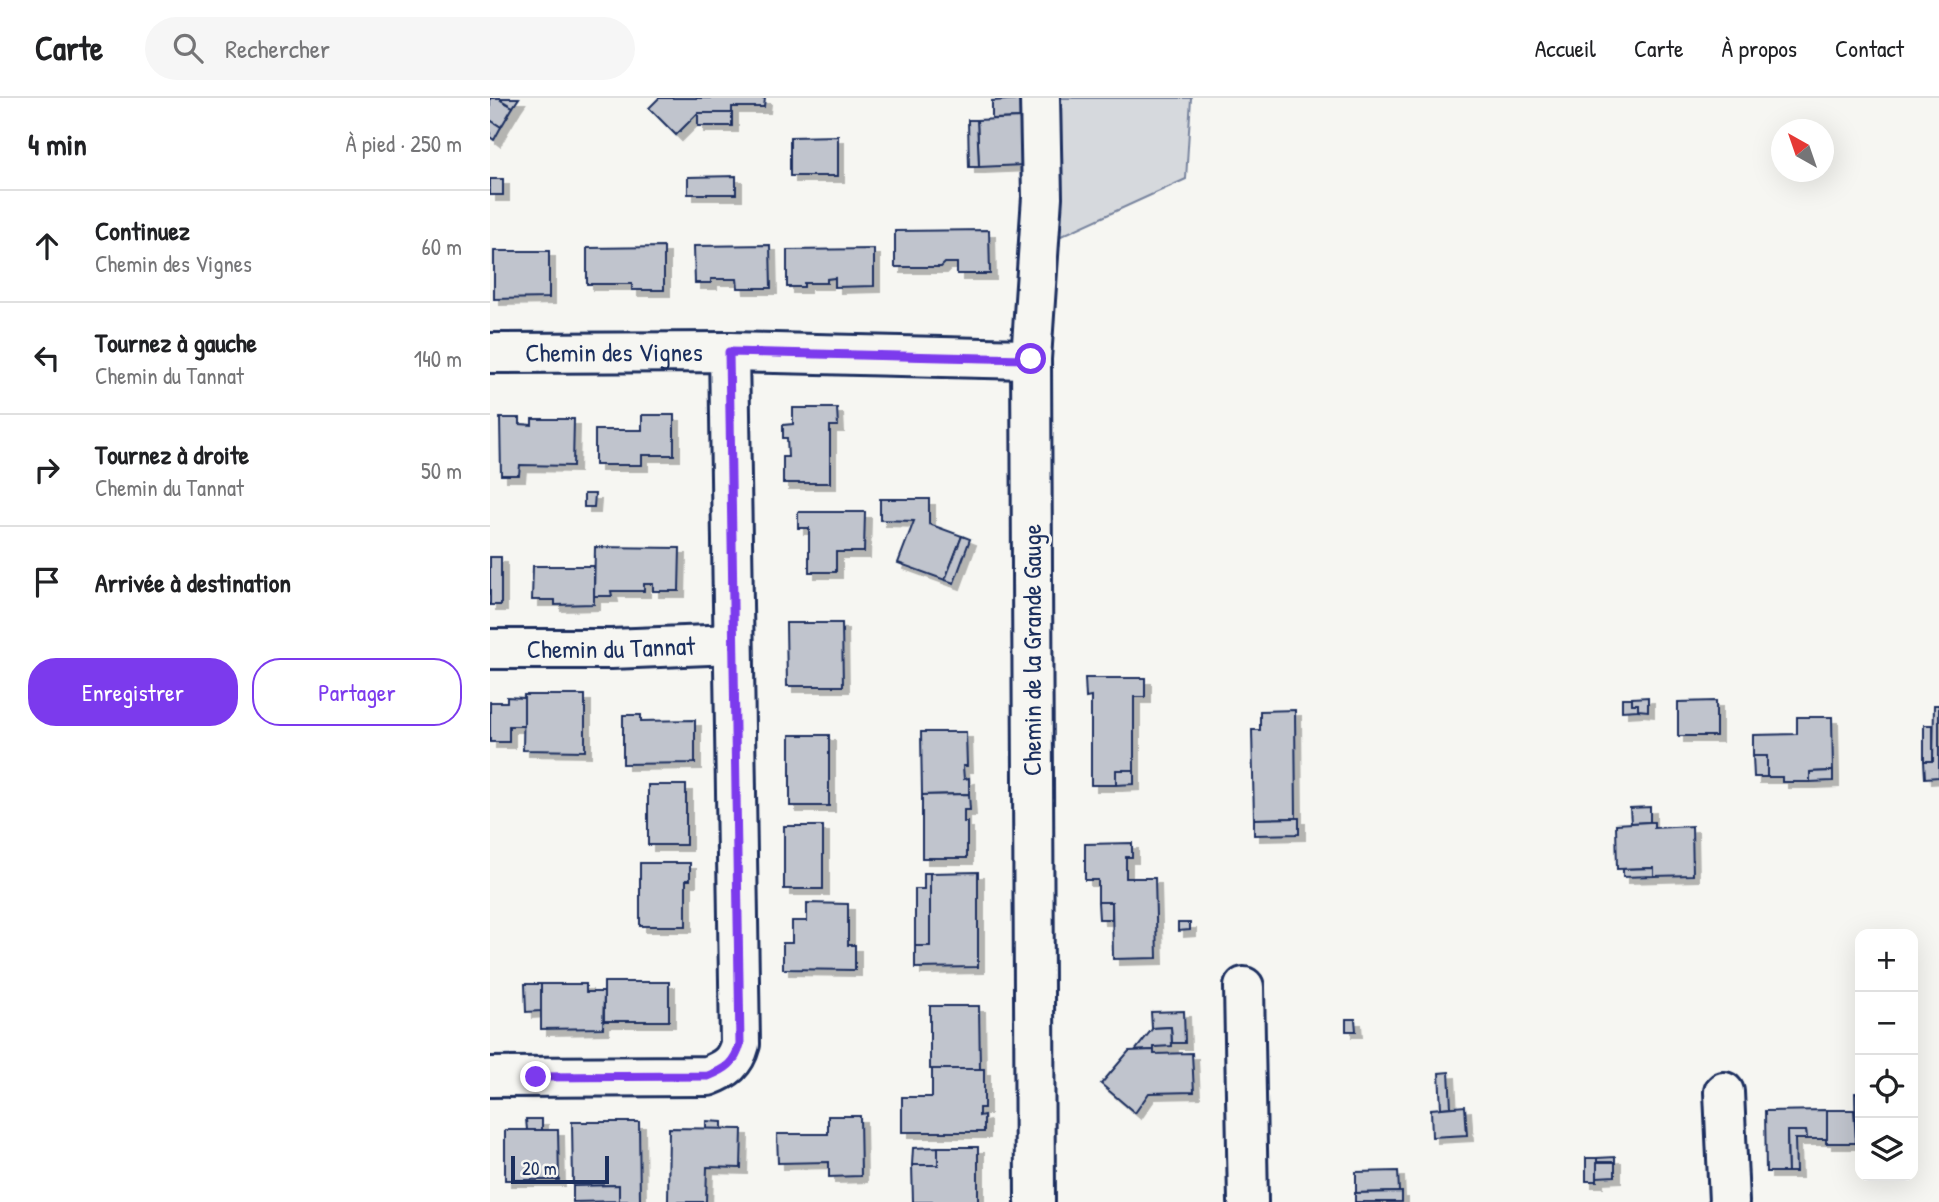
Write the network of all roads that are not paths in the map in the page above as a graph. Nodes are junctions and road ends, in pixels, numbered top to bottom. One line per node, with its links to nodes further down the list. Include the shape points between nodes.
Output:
1 (1040, 98): 4 (street, Chemin de la Grande Gauge, via 1042,197)
2 (729, 352): 3 (street, Chemin des Vignes); 4 (street, Chemin des Vignes); 5 (street, Chemin du Tannat)
3 (490, 353)
4 (1031, 359): 10 (street, Chemin de la Grande Gauge)
5 (733, 644): 6 (street, Chemin du Tannat); 8 (street, Chemin du Tannat, via 740,1044 734,1061 708,1076)
6 (490, 649)
7 (1244, 987): 11 (street)
8 (490, 1077)
9 (1724, 1092): 12 (street)
10 (1035, 1202)
11 (1248, 1202)
12 (1729, 1202)

